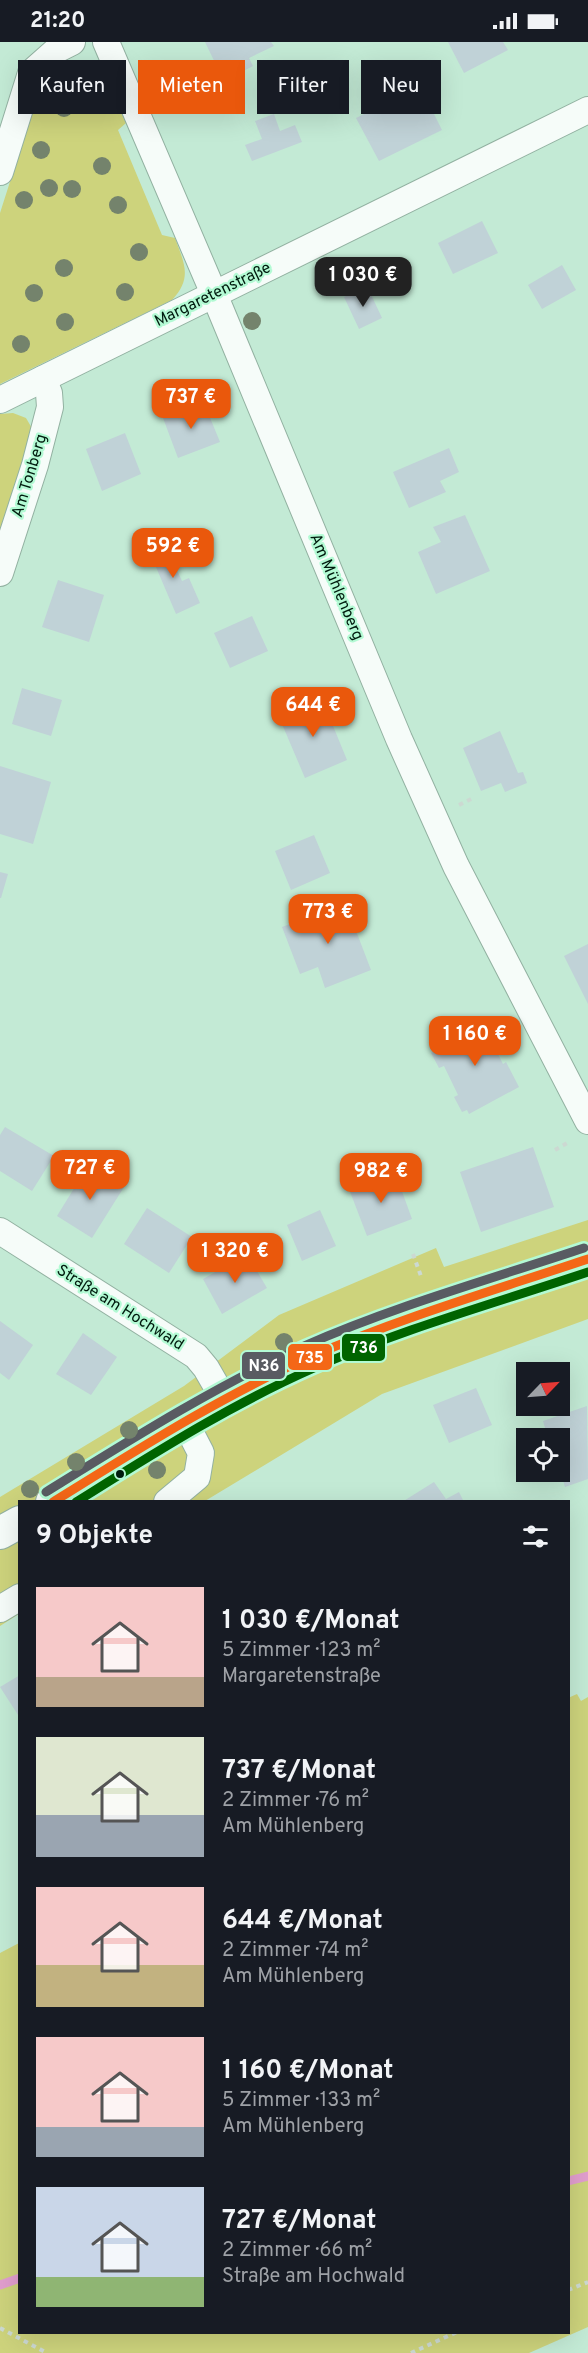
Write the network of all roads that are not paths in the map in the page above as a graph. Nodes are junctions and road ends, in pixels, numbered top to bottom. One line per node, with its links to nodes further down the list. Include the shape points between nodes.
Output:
1 (72, 42): 4 (street, via 31,73)
2 (106, 42): 5 (street, Am Mühlenberg)
3 (588, 110): 5 (street, Margaretenstraße)
4 (0, 172)
5 (214, 294): 6 (street, Margaretenstraße); 9 (street, Am Mühlenberg, via 451,856)
6 (43, 379): 7 (street, Margaretenstraße); 8 (street, Am Tonberg, via 50,407)
7 (0, 400)
8 (0, 573)
9 (588, 1121)
10 (0, 1232): 12 (street, Straße am Hochwald, via 196,1356)
11 (588, 1259): 12 (street, via 331,1348)
12 (225, 1401): 13 (street)
13 (185, 1422): 14 (street); 15 (street, via 201,1453 197,1477)
14 (55, 1500)
15 (169, 1500)
16 (18, 1523): 17 (street)
17 (0, 1533)
18 (18, 1598): 19 (street)
19 (0, 1609)

